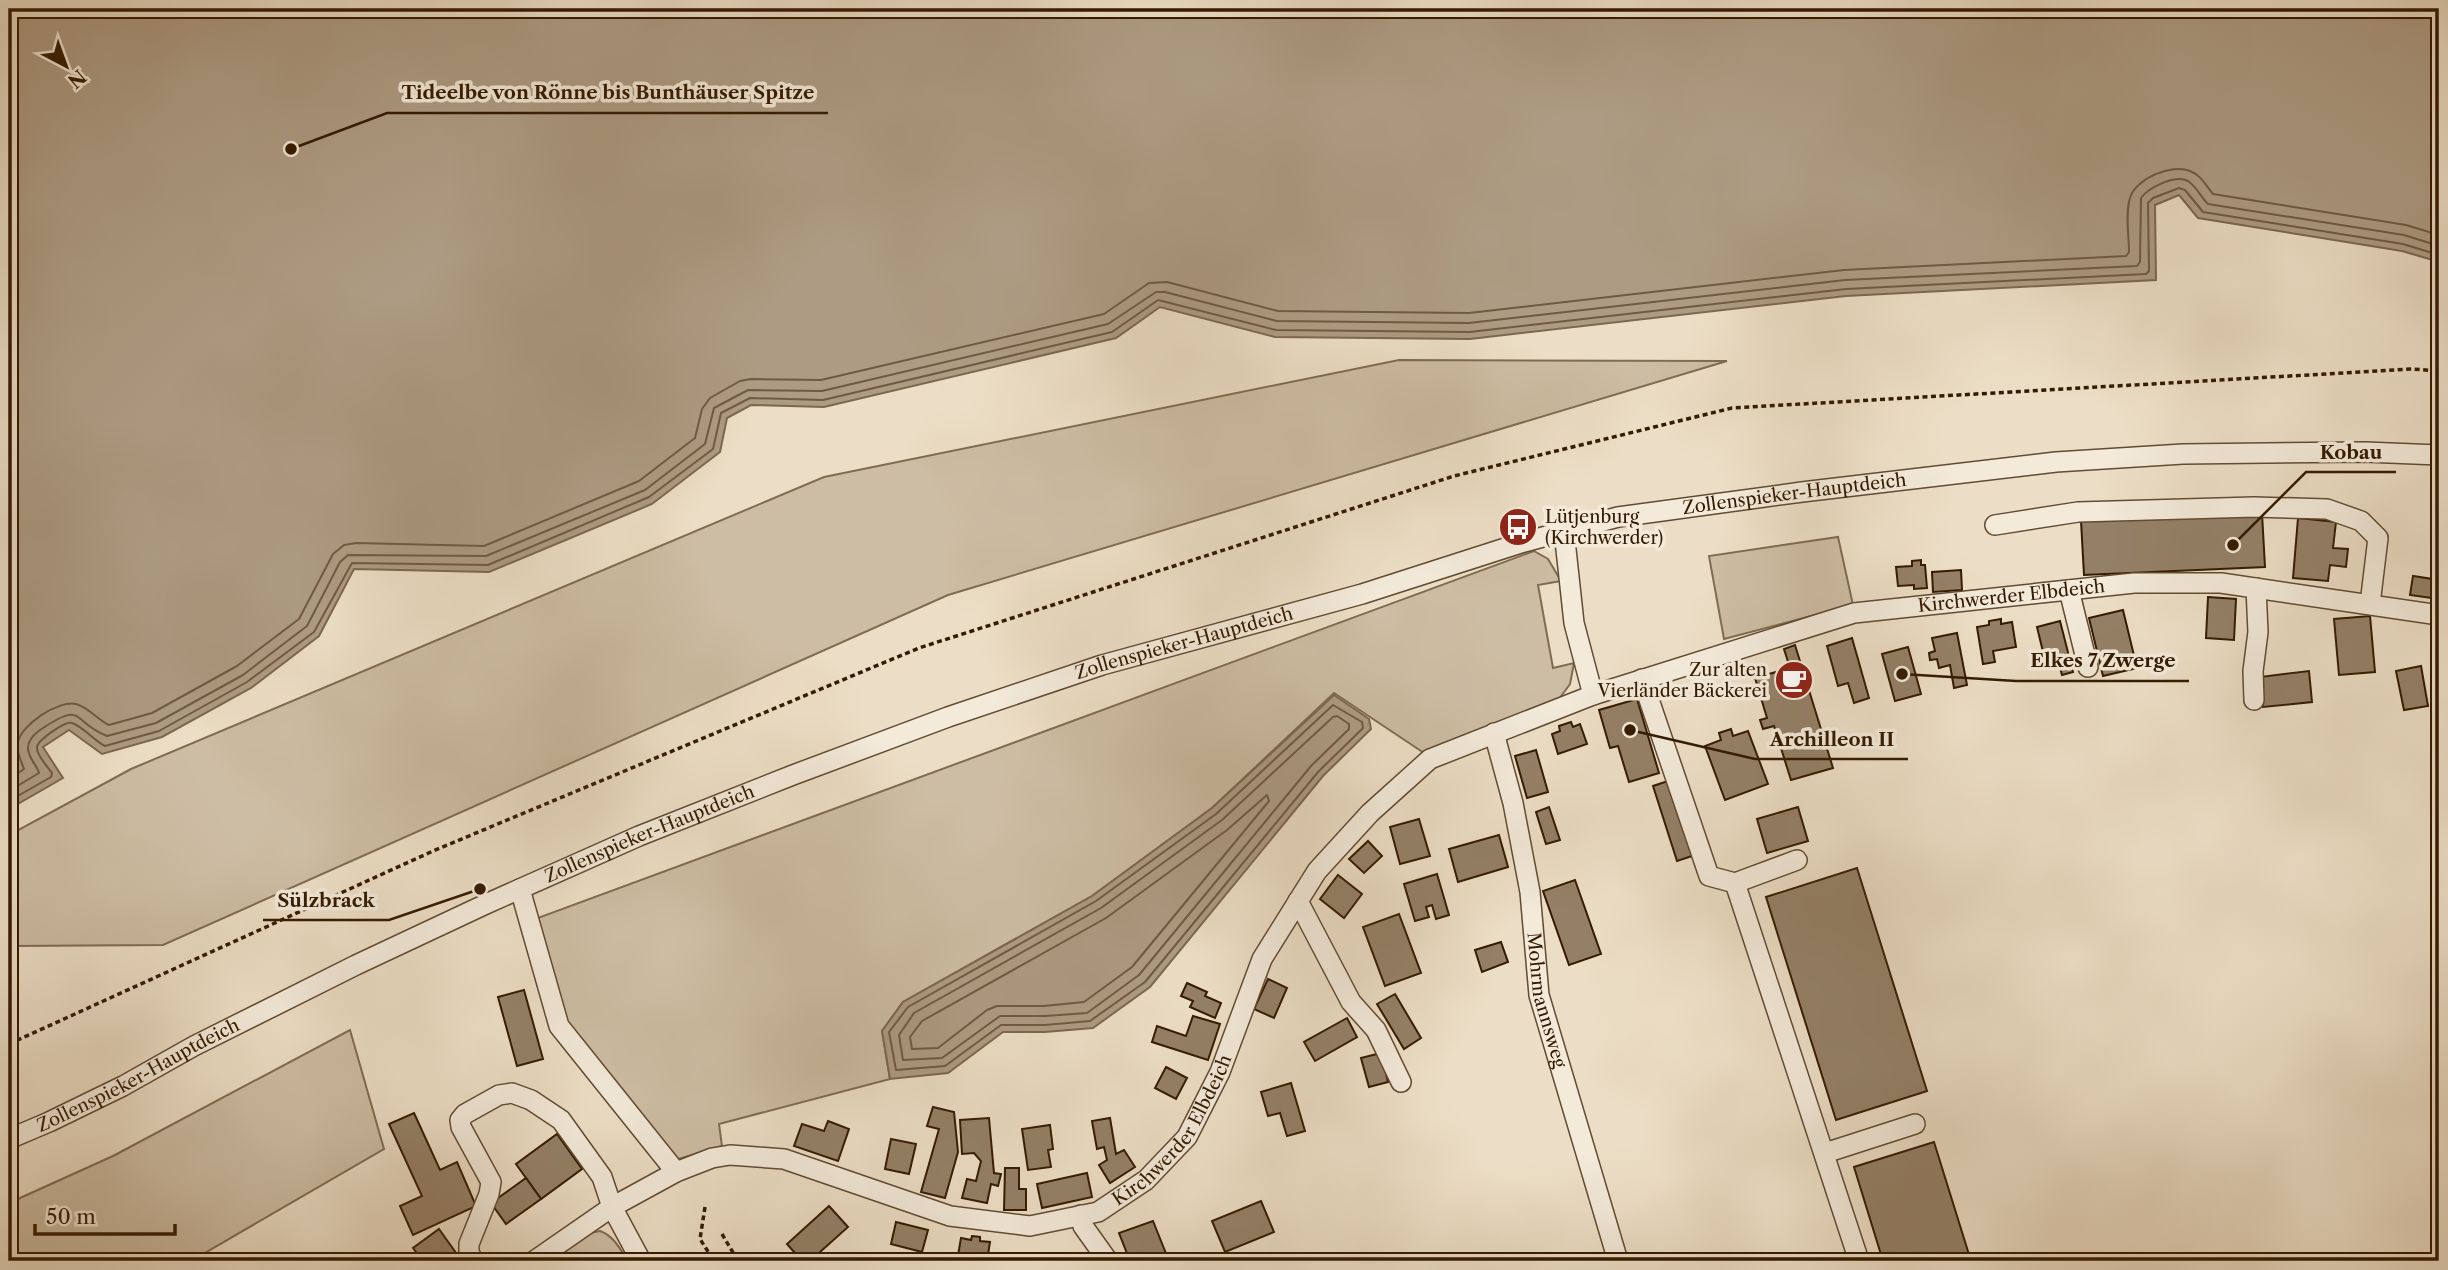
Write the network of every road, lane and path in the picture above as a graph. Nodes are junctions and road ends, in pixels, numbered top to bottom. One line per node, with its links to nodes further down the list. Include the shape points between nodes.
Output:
1 (2439, 371): 18 (path, via 1732,408 1454,476 919,648 433,850)
2 (2439, 455): 4 (street, Zollenspieker-Hauptdeich, via 2183,454 2056,462 1788,493 1618,517)
3 (1995, 525): 7 (street, via 2078,512 2327,509 2361,521 2378,538)
4 (1564, 531): 11 (street, via 1574,623); 16 (street, Zollenspieker-Hauptdeich, via 1362,594 1102,665 948,717 639,836)
5 (2256, 588): 6 (street, Kirchwerder Elbdeich, via 2221,583 2134,583); 7 (street, Kirchwerder Elbdeich); 12 (street)
6 (2069, 590): 9 (street); 10 (street, Kirchwerder Elbdeich, via 1854,613)
7 (2370, 604): 8 (street, Kirchwerder Elbdeich)
8 (2439, 615)
9 (2088, 667)
10 (1642, 679): 11 (street, Kirchwerder Elbdeich); 15 (street, via 1709,876)
11 (1592, 695): 13 (street, Kirchwerder Elbdeich)
12 (2254, 700)
13 (1494, 733): 17 (street, Kirchwerder Elbdeich, via 1430,759 1370,813 1317,871); 34 (street, Mohrmannsweg, via 1530,892 1539,995)
14 (1797, 860): 15 (street)
15 (1735, 883): 22 (street)
16 (520, 889): 21 (street, Zollenspieker-Hauptdeich, via 356,965 111,1092); 23 (street, via 559,1026)
17 (1298, 901): 19 (street, via 1351,1002 1376,1030); 26 (street, Kirchwerder Elbdeich, via 1262,959 1220,1072 1187,1137 1146,1180 1098,1212)
18 (9, 1044)
19 (1401, 1082)
20 (1915, 1124): 22 (street)
21 (9, 1139)
22 (1825, 1153): 35 (street)
23 (676, 1172): 24 (street, Kirchwerder Elbdeich); 26 (street, Kirchwerder Elbdeich, via 730,1155 784,1158 950,1216 1030,1226)
24 (611, 1207): 28 (street, via 602,1177 561,1120 531,1100 512,1093 499,1095 460,1120 491,1181 469,1244); 29 (street, Kirchwerder Elbdeich); 30 (street)
25 (705, 1207): 31 (path, via 700,1239)
26 (1081, 1215): 33 (street, via 1083,1226)
27 (722, 1234): 32 (path)
28 (473, 1261)
29 (534, 1261)
30 (641, 1261)
31 (714, 1261)
32 (738, 1261)
33 (1108, 1261)
34 (1618, 1261)
35 (1859, 1261)

